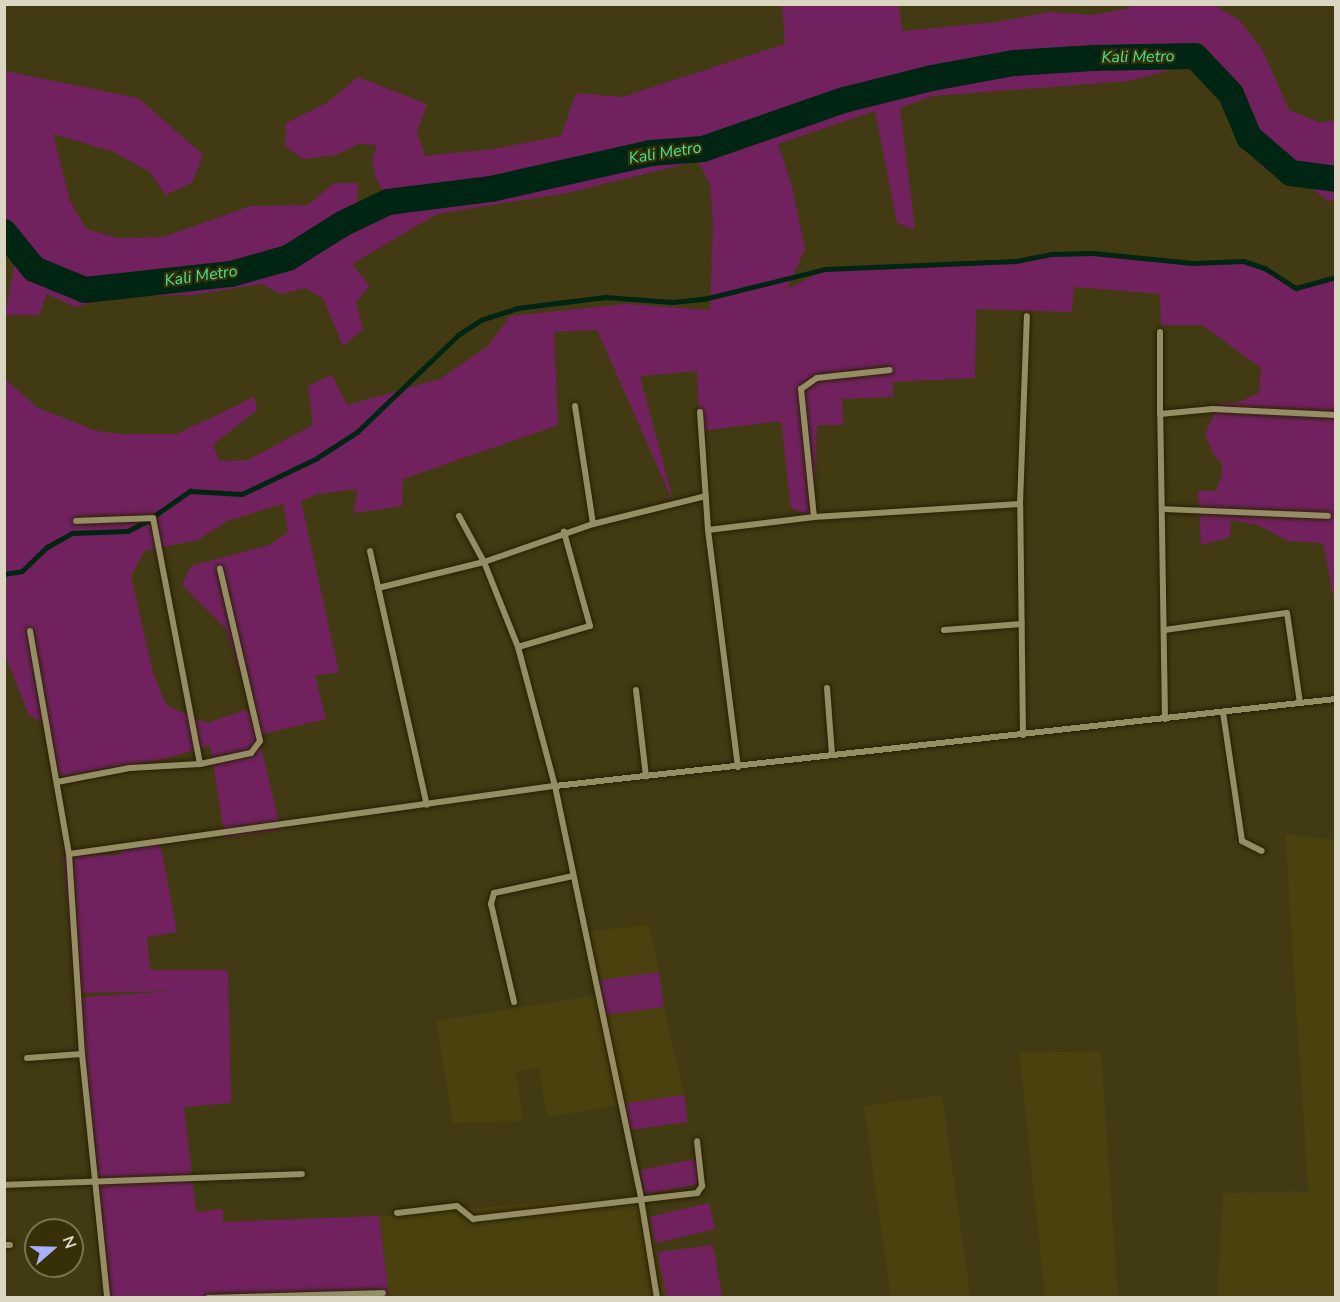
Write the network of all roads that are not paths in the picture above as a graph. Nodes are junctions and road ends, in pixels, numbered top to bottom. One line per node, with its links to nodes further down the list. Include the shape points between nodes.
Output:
1 (1027, 316): 9 (street)
2 (1160, 332): 6 (street)
3 (890, 370): 13 (street, via 817,378 801,389)
4 (575, 406): 15 (street)
5 (700, 411): 8 (street)
6 (1160, 414): 7 (street, via 1214,409); 10 (street)
7 (1335, 415)
8 (706, 496): 15 (street); 16 (street)
9 (1020, 504): 13 (street); 22 (street)
10 (1162, 509): 12 (street); 24 (street)
11 (459, 516): 19 (street)
12 (1328, 516)
13 (814, 517): 16 (street)
14 (76, 521): 35 (street, via 153,518)
15 (593, 524): 17 (street)
16 (708, 530): 36 (street)
17 (564, 532): 19 (street); 26 (street, via 590,626)
18 (370, 551): 21 (street)
19 (484, 562): 21 (street); 26 (street)
20 (220, 569): 35 (street, via 260,741 251,753)
21 (378, 588): 40 (street)
22 (1022, 624): 23 (street); 33 (street)
23 (944, 630)
24 (1164, 630): 30 (street, via 1287,613); 32 (street)
25 (30, 631): 38 (street)
26 (518, 647): 39 (street)
27 (827, 688): 34 (street)
28 (636, 690): 37 (street)
29 (1335, 699): 30 (street)
30 (1300, 703): 31 (street)
31 (1223, 712): 32 (street); 41 (street, via 1242,841)
32 (1165, 719): 33 (street)
33 (1023, 735): 34 (street)
34 (832, 755): 36 (street)
35 (200, 764): 38 (street, via 130,768)
36 (738, 767): 37 (street)
37 (646, 776): 39 (street)
38 (57, 782): 42 (street)
39 (555, 786): 40 (street); 43 (street)
40 (427, 805): 42 (street)
41 (1262, 851)
42 (69, 854): 45 (street)
43 (573, 876): 44 (street, via 494,893 491,904); 51 (street)
44 (514, 1002)
45 (82, 1054): 46 (street); 49 (street)
46 (27, 1058)
47 (697, 1141): 51 (street, via 700,1190)
48 (302, 1173): 49 (street)
49 (95, 1182): 50 (street); 54 (street)
50 (4, 1185)
51 (641, 1199): 52 (street, via 473,1219 457,1206); 56 (street)
52 (397, 1213)
53 (383, 1293): 55 (street)
54 (107, 1298)
55 (208, 1298)
56 (657, 1298)

